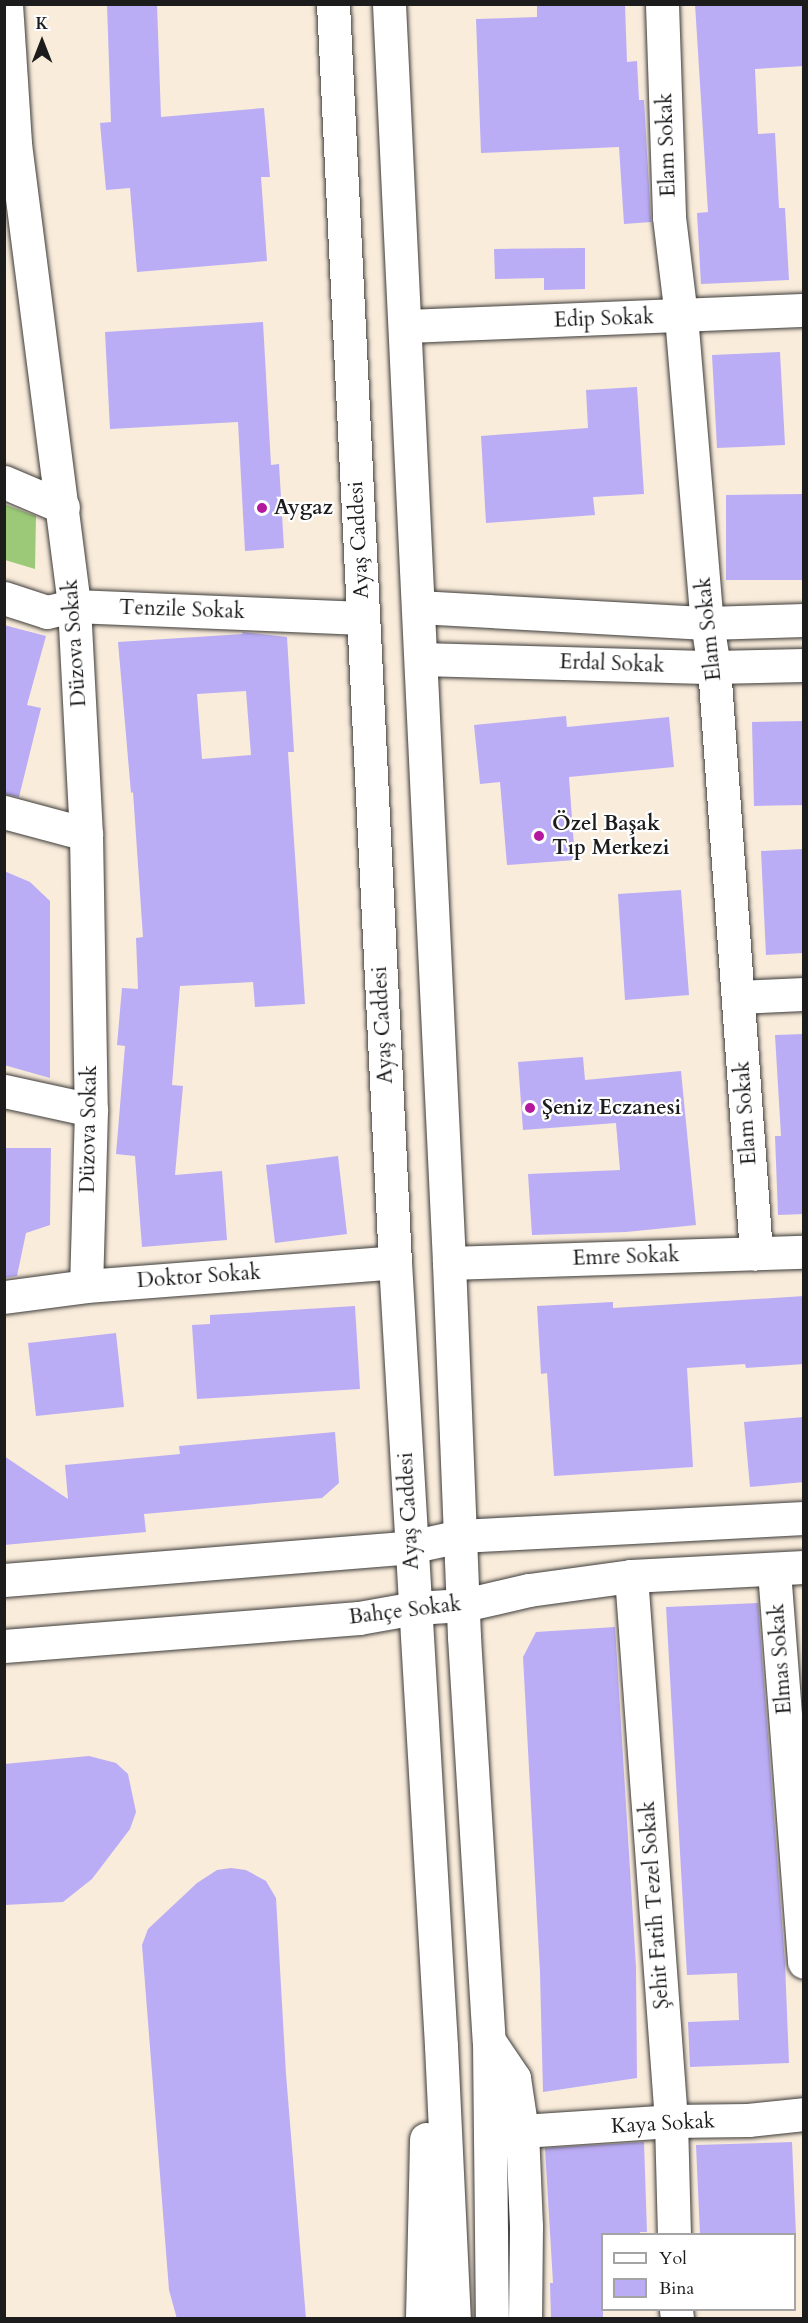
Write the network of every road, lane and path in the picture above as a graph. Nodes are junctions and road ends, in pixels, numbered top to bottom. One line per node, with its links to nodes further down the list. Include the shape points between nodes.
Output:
1 (6, 4): 5 (street, Düzova Sokak)
2 (333, 4): 14 (street, Ayaş Caddesi)
3 (389, 4): 8 (street)
4 (662, 4): 7 (street, Elam Sokak, via 669,217)
5 (10, 142): 10 (street, Düzova Sokak)
6 (804, 310): 7 (street, Edip Sokak)
7 (681, 316): 8 (street, Edip Sokak); 16 (street, Elam Sokak)
8 (405, 326): 13 (street)
9 (4, 482): 10 (street)
10 (63, 507): 12 (street, Düzova Sokak)
11 (4, 598): 12 (street, Tenzile Sokak, via 47,612)
12 (74, 606): 14 (street, Tenzile Sokak); 21 (street, Düzova Sokak)
13 (418, 607): 16 (street); 17 (street)
14 (363, 618): 28 (street, Ayaş Caddesi)
15 (804, 620): 16 (street)
16 (707, 623): 19 (street, Elam Sokak)
17 (421, 659): 19 (street, Erdal Sokak); 29 (street)
18 (804, 665): 19 (street, Erdal Sokak)
19 (714, 667): 23 (street, Elam Sokak)
20 (4, 812): 21 (street)
21 (86, 834): 25 (street, Düzova Sokak)
22 (804, 994): 23 (street)
23 (738, 997): 27 (street, Elam Sokak)
24 (4, 1091): 25 (street)
25 (91, 1110): 30 (street, Düzova Sokak)
26 (804, 1252): 27 (street, Emre Sokak)
27 (756, 1253): 29 (street, Emre Sokak)
28 (395, 1262): 30 (street, Doktor Sokak); 34 (street, Ayaş Caddesi)
29 (449, 1263): 33 (street)
30 (86, 1286): 31 (street, Doktor Sokak)
31 (4, 1297)
32 (804, 1518): 33 (street)
33 (460, 1536): 34 (street); 38 (street)
34 (410, 1547): 37 (street); 39 (street, Ayaş Caddesi)
35 (789, 1569): 36 (street, Bahçe Sokak); 41 (street, Elmas Sokak)
36 (631, 1576): 38 (street, Bahçe Sokak, via 529,1590); 45 (street, Şehit Fatih Tezel Sokak)
37 (4, 1580)
38 (464, 1605): 39 (street, Bahçe Sokak); 42 (street)
39 (415, 1608): 40 (street, Bahçe Sokak, via 359,1618); 43 (street, Ayaş Caddesi)
40 (4, 1646)
41 (804, 1962)
42 (489, 2041): 46 (street, via 514,2078); 50 (street)
43 (441, 2046): 48 (street, via 426,2102); 49 (street, Ayaş Caddesi)
44 (804, 2114): 45 (street, Kaya Sokak, via 748,2120)
45 (671, 2121): 46 (street, Kaya Sokak); 47 (street, Şehit Fatih Tezel Sokak)
46 (522, 2131): 51 (street)
47 (674, 2233)
48 (422, 2319)
49 (454, 2319)
50 (492, 2319)
51 (525, 2319)

